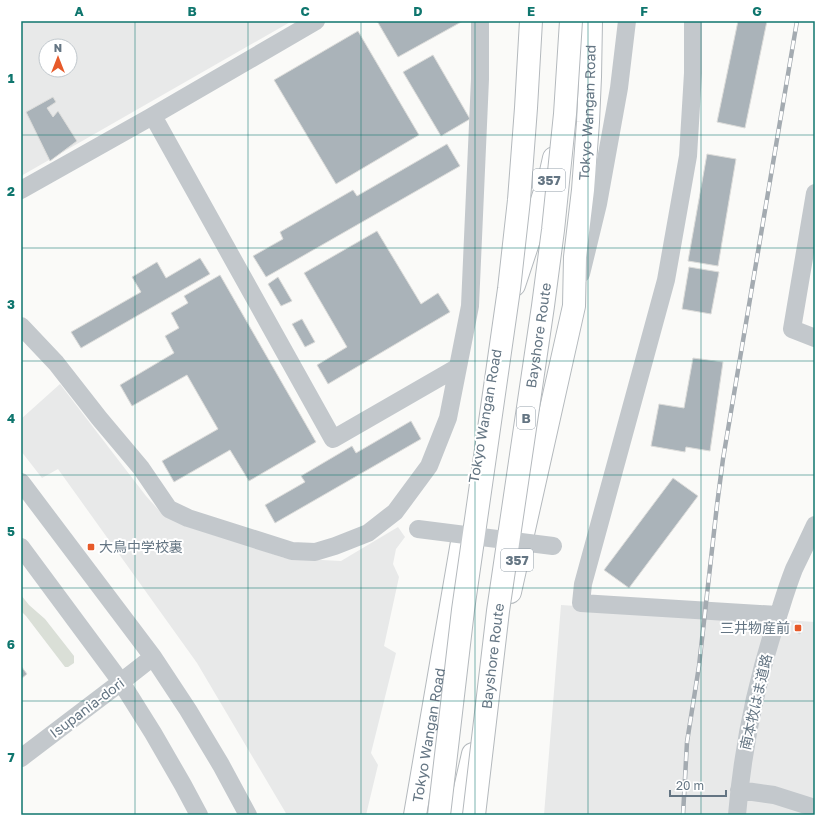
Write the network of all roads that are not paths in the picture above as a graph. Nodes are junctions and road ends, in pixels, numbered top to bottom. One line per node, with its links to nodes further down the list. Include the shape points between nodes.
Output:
1 (316, 21): 9 (street)
2 (480, 21): 16 (street, via 480,79 470,306)
3 (530, 21): 14 (street, via 530,55 516,212); 22 (highway, bridge, via 519,200 509,289)
4 (567, 21): 14 (highway, Tokyo Wangan Road / 357, via 559,132 550,176)
5 (571, 21): 36 (highway, Bayshore Route / B, bridge, via 565,114 553,230 498,611)
6 (591, 21): 12 (highway, Tokyo Wangan Road / 357, via 588,122 575,257)
7 (627, 21): 12 (street, via 619,88 598,204)
8 (693, 21): 23 (street, via 688,156 666,280 583,584 581,603)
9 (153, 116): 10 (street); 16 (street, via 333,439)
10 (21, 190)
11 (815, 193): 15 (street, via 792,329)
12 (574, 306): 35 (highway, Tokyo Wangan Road / 357)
13 (21, 326): 16 (street, via 56,363 141,468 169,509 188,518 292,551 315,552 368,534 395,512 430,466 448,418)
14 (499, 332): 32 (highway, Tokyo Wangan Road / 357)
15 (815, 338)
16 (458, 367)
17 (21, 482): 24 (street)
18 (815, 525): 23 (street, 南本牧はま道路, via 794,570)
19 (418, 529): 20 (street, bridge)
20 (553, 546)
21 (21, 547): 25 (street)
22 (463, 610): 33 (highway, bridge); 34 (highway, bridge)
23 (778, 615): 27 (street, 南本牧はま道路, via 759,682)
24 (153, 657): 25 (street, Isupania-dori); 31 (street, via 192,716)
25 (121, 682): 26 (street, Isupania-dori); 30 (street)
26 (21, 758)
27 (739, 790): 28 (street); 37 (street, 南本牧はま道路)
28 (774, 795): 29 (street); 38 (street)
29 (815, 808)
30 (199, 815)
31 (248, 815)
32 (415, 815)
33 (422, 815)
34 (439, 815)
35 (459, 815)
36 (474, 815)
37 (737, 815)
38 (799, 815)

